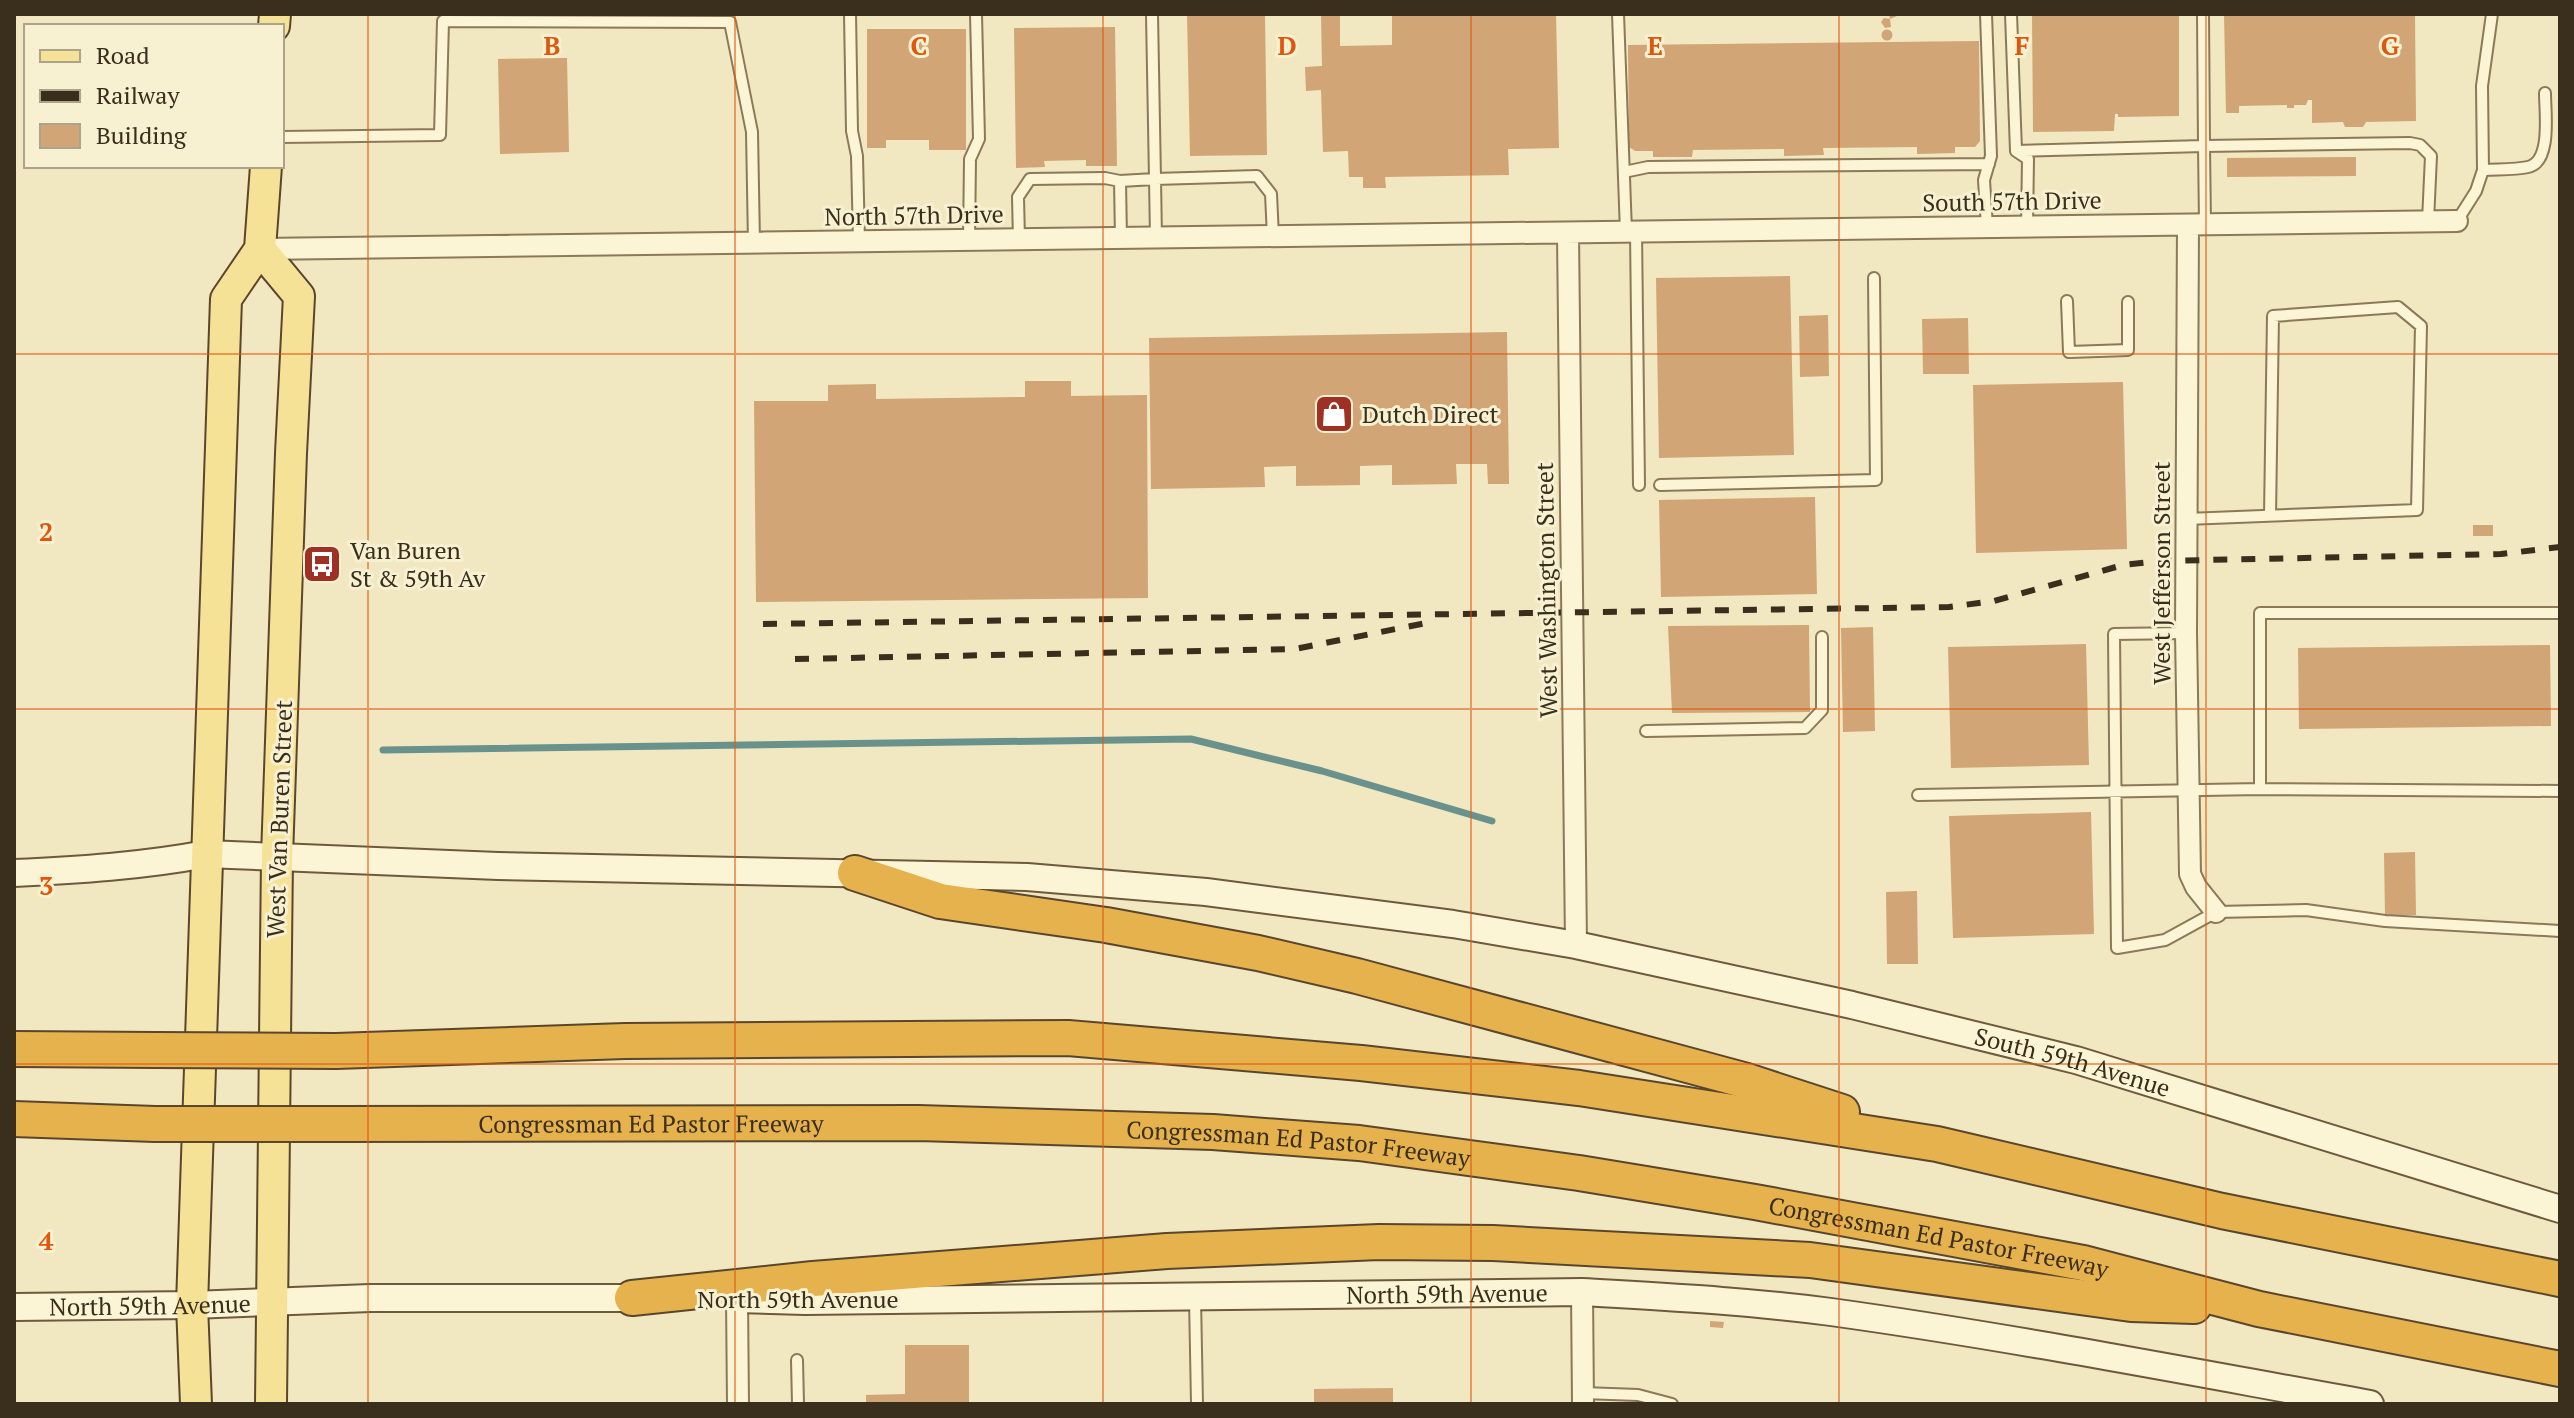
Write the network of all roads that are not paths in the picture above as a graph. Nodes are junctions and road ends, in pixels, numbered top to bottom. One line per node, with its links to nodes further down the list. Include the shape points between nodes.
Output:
1 (850, 14): 31 (lane)
2 (976, 14): 30 (lane, via 979,139 970,159)
3 (1152, 14): 17 (lane)
4 (1618, 14): 16 (lane)
5 (1986, 14): 13 (lane)
6 (2011, 14): 12 (lane)
7 (2203, 14): 11 (lane)
8 (2492, 14): 15 (lane, via 2482,86)
9 (2545, 93): 15 (lane, via 2544,153 2538,162)
10 (284, 137): 32 (lane, via 440,135 443,21 730,22 752,132)
11 (2204, 146): 12 (lane); 19 (lane, via 2420,145 2431,156); 21 (lane)
12 (2016, 151): 23 (lane, via 2028,159)
13 (1989, 164): 16 (lane, via 1648,167); 22 (lane, via 1984,180)
14 (266, 168): 33 (main road)
15 (2483, 170): 20 (lane)
16 (1624, 172): 24 (lane)
17 (1155, 179): 18 (lane); 26 (lane, via 1257,176 1271,194); 27 (lane)
18 (1120, 181): 28 (lane); 29 (lane, via 1030,179 1018,197)
19 (2428, 221): 20 (street, South 57th Drive); 21 (street, South 57th Drive)
20 (2457, 221)
21 (2197, 225): 23 (street, South 57th Drive); 40 (street, West Jefferson Street)
22 (1987, 227): 23 (street, South 57th Drive); 24 (street, South 57th Drive)
23 (2027, 227)
24 (1631, 232): 25 (street, South 57th Drive); 37 (lane)
25 (1568, 234): 26 (street, North 57th Drive); 56 (street, West Washington Street)
26 (1273, 237): 27 (street, North 57th Drive)
27 (1156, 238): 28 (street, North 57th Drive)
28 (1121, 239): 29 (street, North 57th Drive)
29 (1019, 240): 30 (street, North 57th Drive)
30 (969, 241): 31 (street, North 57th Drive)
31 (859, 242): 32 (street, North 57th Drive)
32 (754, 243): 33 (street, North 57th Drive)
33 (260, 249): 50 (main road, via 226,299); 51 (main road, West Van Buren Street, via 299,296)
34 (1874, 278): 38 (lane, via 1876,480)
35 (2067, 301): 36 (lane, via 2069,352 2128,350)
36 (2128, 302)
37 (1639, 485)
38 (1660, 485)
39 (2270, 516): 39 (lane, via 2417,510 2421,326 2398,307 2273,316); 40 (lane)
40 (2186, 519): 42 (street, West Jefferson Street)
41 (2560, 613): 45 (lane, via 2260,613)
42 (2186, 633): 46 (lane, via 2114,634); 47 (street, West Jefferson Street)
43 (1822, 637): 44 (lane, via 1822,710 1805,728)
44 (1646, 731)
45 (2260, 789): 47 (lane); 48 (lane)
46 (2115, 790): 47 (lane); 49 (lane); 54 (lane, via 2117,948 2165,940)
47 (2189, 790): 54 (street, West Jefferson Street, via 2190,874)
48 (2560, 791)
49 (1918, 795)
50 (206, 854): 51 (main road); 52 (main road, via 130,866); 67 (main road)
51 (277, 857): 53 (main road); 66 (main road, West Van Buren Street)
52 (14, 873)
53 (855, 873): 56 (main road, via 1027,877 1206,892); 59 (highway, via 940,901 1106,925 1357,976 1747,1081)
54 (2216, 912): 55 (lane, via 2306,910 2385,921)
55 (2560, 931)
56 (1576, 945): 60 (main road, South 59th Avenue, via 2076,1060)
57 (14, 1049): 59 (highway, bridge, via 336,1051 625,1041 1068,1038 1579,1088)
58 (14, 1119): 69 (highway, Congressman Ed Pastor Freeway, bridge, via 155,1124 918,1123 1213,1132 1359,1143 1769,1205 2083,1263)
59 (1937, 1144): 61 (highway, via 2222,1211)
60 (2560, 1209)
61 (2560, 1279)
62 (1582, 1292): 63 (main road, North 59th Avenue); 72 (street); 79 (main road, via 1830,1312)
63 (1195, 1296): 65 (main road, North 59th Avenue); 77 (lane)
64 (632, 1298): 65 (main road, North 59th Avenue); 66 (main road, North 59th Avenue); 69 (highway, via 1167,1251 1379,1242 1810,1260 2131,1304)
65 (737, 1299): 75 (street)
66 (270, 1302): 67 (main road, North 59th Avenue); 74 (main road, West Van Buren Street)
67 (192, 1305): 68 (main road, North 59th Avenue); 73 (main road)
68 (14, 1307)
69 (2259, 1309): 71 (highway, Congressman Ed Pastor Freeway)
70 (797, 1360): 76 (lane)
71 (2560, 1369)
72 (1583, 1398): 78 (lane, via 1638,1395)
73 (196, 1404)
74 (271, 1404)
75 (738, 1404)
76 (798, 1404)
77 (1197, 1404)
78 (1672, 1404)
79 (2370, 1404)

